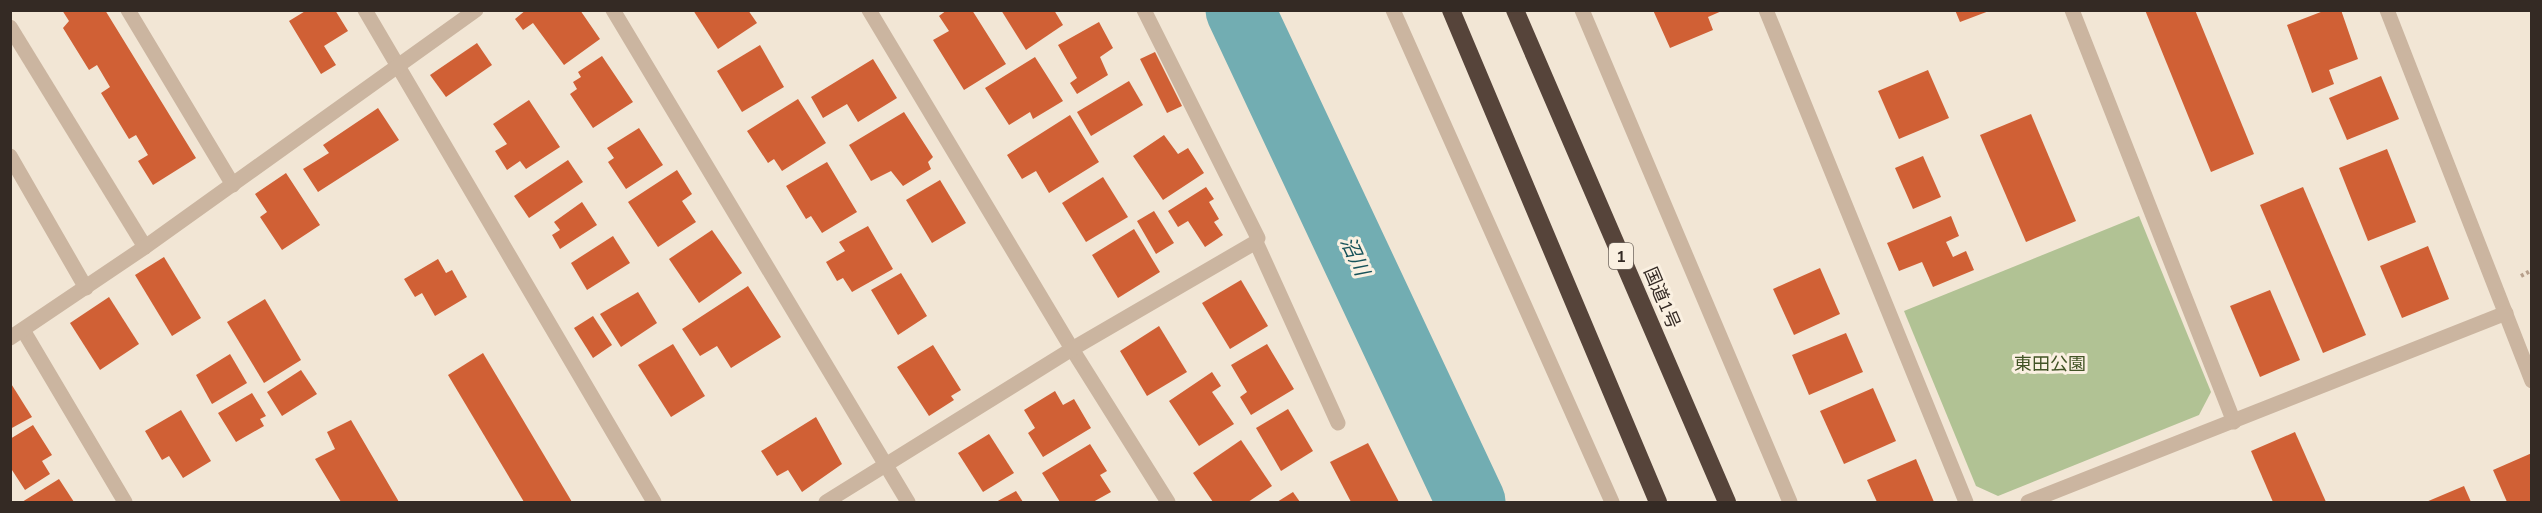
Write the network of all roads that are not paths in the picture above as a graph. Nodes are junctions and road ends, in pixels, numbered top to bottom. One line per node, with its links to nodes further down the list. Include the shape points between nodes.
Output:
1 (128, 10): 17 (street)
2 (365, 10): 15 (street)
3 (476, 10): 15 (street)
4 (614, 10): 27 (street)
5 (1144, 10): 18 (street, via 1258,238)
6 (1393, 10): 28 (street)
7 (1451, 10): 34 (highway)
8 (1515, 10): 35 (highway, 国道1号 / 1)
9 (1581, 10): 36 (street)
10 (1766, 10): 37 (street)
11 (2072, 10): 25 (street)
12 (2387, 10): 21 (street)
13 (873, 12): 23 (street)
14 (10, 27): 19 (street)
15 (399, 68): 17 (street); 30 (street)
16 (10, 156): 20 (street)
17 (233, 185): 19 (street)
18 (1256, 242): 23 (street); 26 (street)
19 (145, 247): 20 (street)
20 (86, 288): 22 (street)
21 (2506, 313): 24 (street); 25 (street)
22 (17, 334): 29 (street)
23 (1072, 348): 27 (street); 33 (street)
24 (2532, 381)
25 (2234, 422): 38 (street)
26 (1338, 423)
27 (886, 465): 31 (street); 32 (street)
28 (1610, 496)
29 (125, 502)
30 (654, 502)
31 (826, 502)
32 (908, 502)
33 (1168, 502)
34 (1658, 502)
35 (1727, 502)
36 (1791, 502)
37 (1966, 502)
38 (2028, 502)

